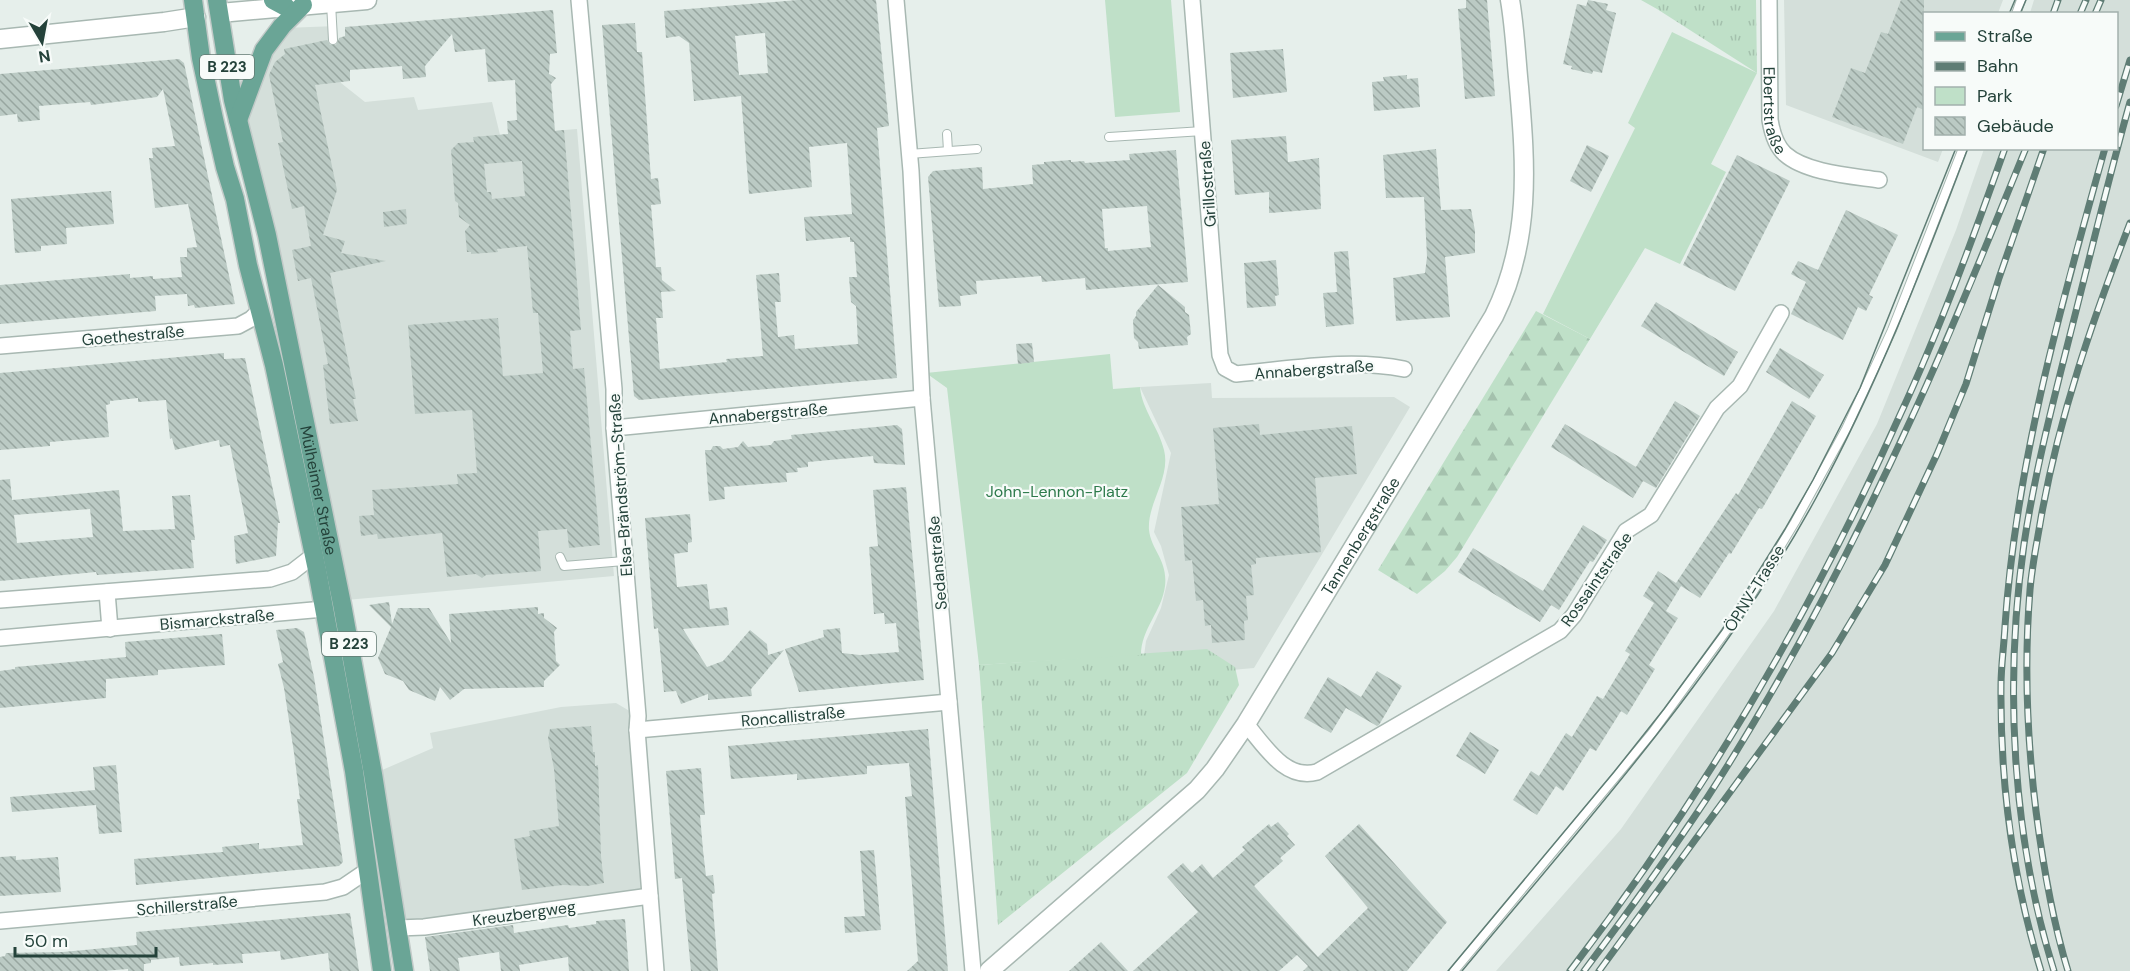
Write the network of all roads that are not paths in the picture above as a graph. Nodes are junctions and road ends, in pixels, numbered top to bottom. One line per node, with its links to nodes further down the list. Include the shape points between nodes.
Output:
1 (367, 0): 6 (street)
2 (579, 0): 28 (street, Elsa-Brändström-Straße, via 614,389)
3 (896, 0): 20 (street, Sedanstraße)
4 (1192, 0): 14 (street, Grillostraße)
5 (1769, 0): 21 (street, Ebertstraße, via 1770,120 1778,144 1793,160 1825,172)
6 (331, 3): 7 (street); 12 (lane)
7 (287, 4): 9 (street); 13 (main road, via 282,26 264,50)
8 (1513, 4): 38 (street, Tannenbergstraße, via 1524,202 1520,237 1501,301)
9 (218, 7): 10 (main road); 13 (main road, Mülheimer Straße / B 223)
10 (194, 8): 11 (street, via 164,22); 22 (main road, Mülheimer Straße / B 223, via 214,119)
11 (0, 39)
12 (333, 40)
13 (238, 120): 43 (main road, Mülheimer Straße / B 223, via 267,235 336,570)
14 (1203, 130): 16 (lane); 25 (street, Grillostraße, via 1220,355)
15 (947, 134): 19 (lane)
16 (1109, 138)
17 (977, 149): 19 (lane)
18 (1962, 150): 49 (lane, ÖPNV-Trasse, via 1892,330 1846,429 1745,605 1652,733)
19 (948, 151): 20 (lane)
20 (909, 154): 27 (street, Sedanstraße)
21 (1879, 180)
22 (260, 310): 24 (street, Goethestraße, via 238,326); 29 (main road, Mülheimer Straße / B 223)
23 (1781, 313): 38 (street, Rossaintstraße, via 1740,386 1717,408 1651,515 1626,531 1575,615 1560,631 1317,772 1288,769)
24 (0, 346)
25 (1225, 368): 26 (street, Annabergstraße, via 1236,374 1355,363)
26 (1404, 369)
27 (922, 398): 28 (street, Annabergstraße); 37 (street, Sedanstraße)
28 (614, 428): 31 (street, Elsa-Brändström-Straße)
29 (314, 555): 32 (street, via 278,578); 34 (main road, Mülheimer Straße / B 223)
30 (560, 557): 31 (lane, via 564,566)
31 (624, 561): 39 (street, Elsa-Brändström-Straße)
32 (107, 592): 33 (street); 35 (street)
33 (0, 600)
34 (324, 609): 35 (street, Bismarckstraße); 40 (main road, Mülheimer Straße / B 223)
35 (110, 629): 36 (street, Bismarckstraße)
36 (0, 638)
37 (949, 702): 39 (street, Roncallistraße); 47 (street, Sedanstraße)
38 (1246, 724): 48 (street, Tannenbergstraße, via 1197,790)
39 (637, 730): 41 (street, Elsa-Brändström-Straße)
40 (368, 870): 42 (street, Schillerstraße, via 343,887 316,894); 44 (main road, Mülheimer Straße / B 223)
41 (650, 896): 43 (street, Kreuzbergweg); 46 (street, Elsa-Brändström-Straße)
42 (0, 921)
43 (398, 928): 45 (main road, Mülheimer Straße / B 223)
44 (382, 971)
45 (404, 971)
46 (656, 971)
47 (973, 971)
48 (989, 971)
49 (1454, 971)

